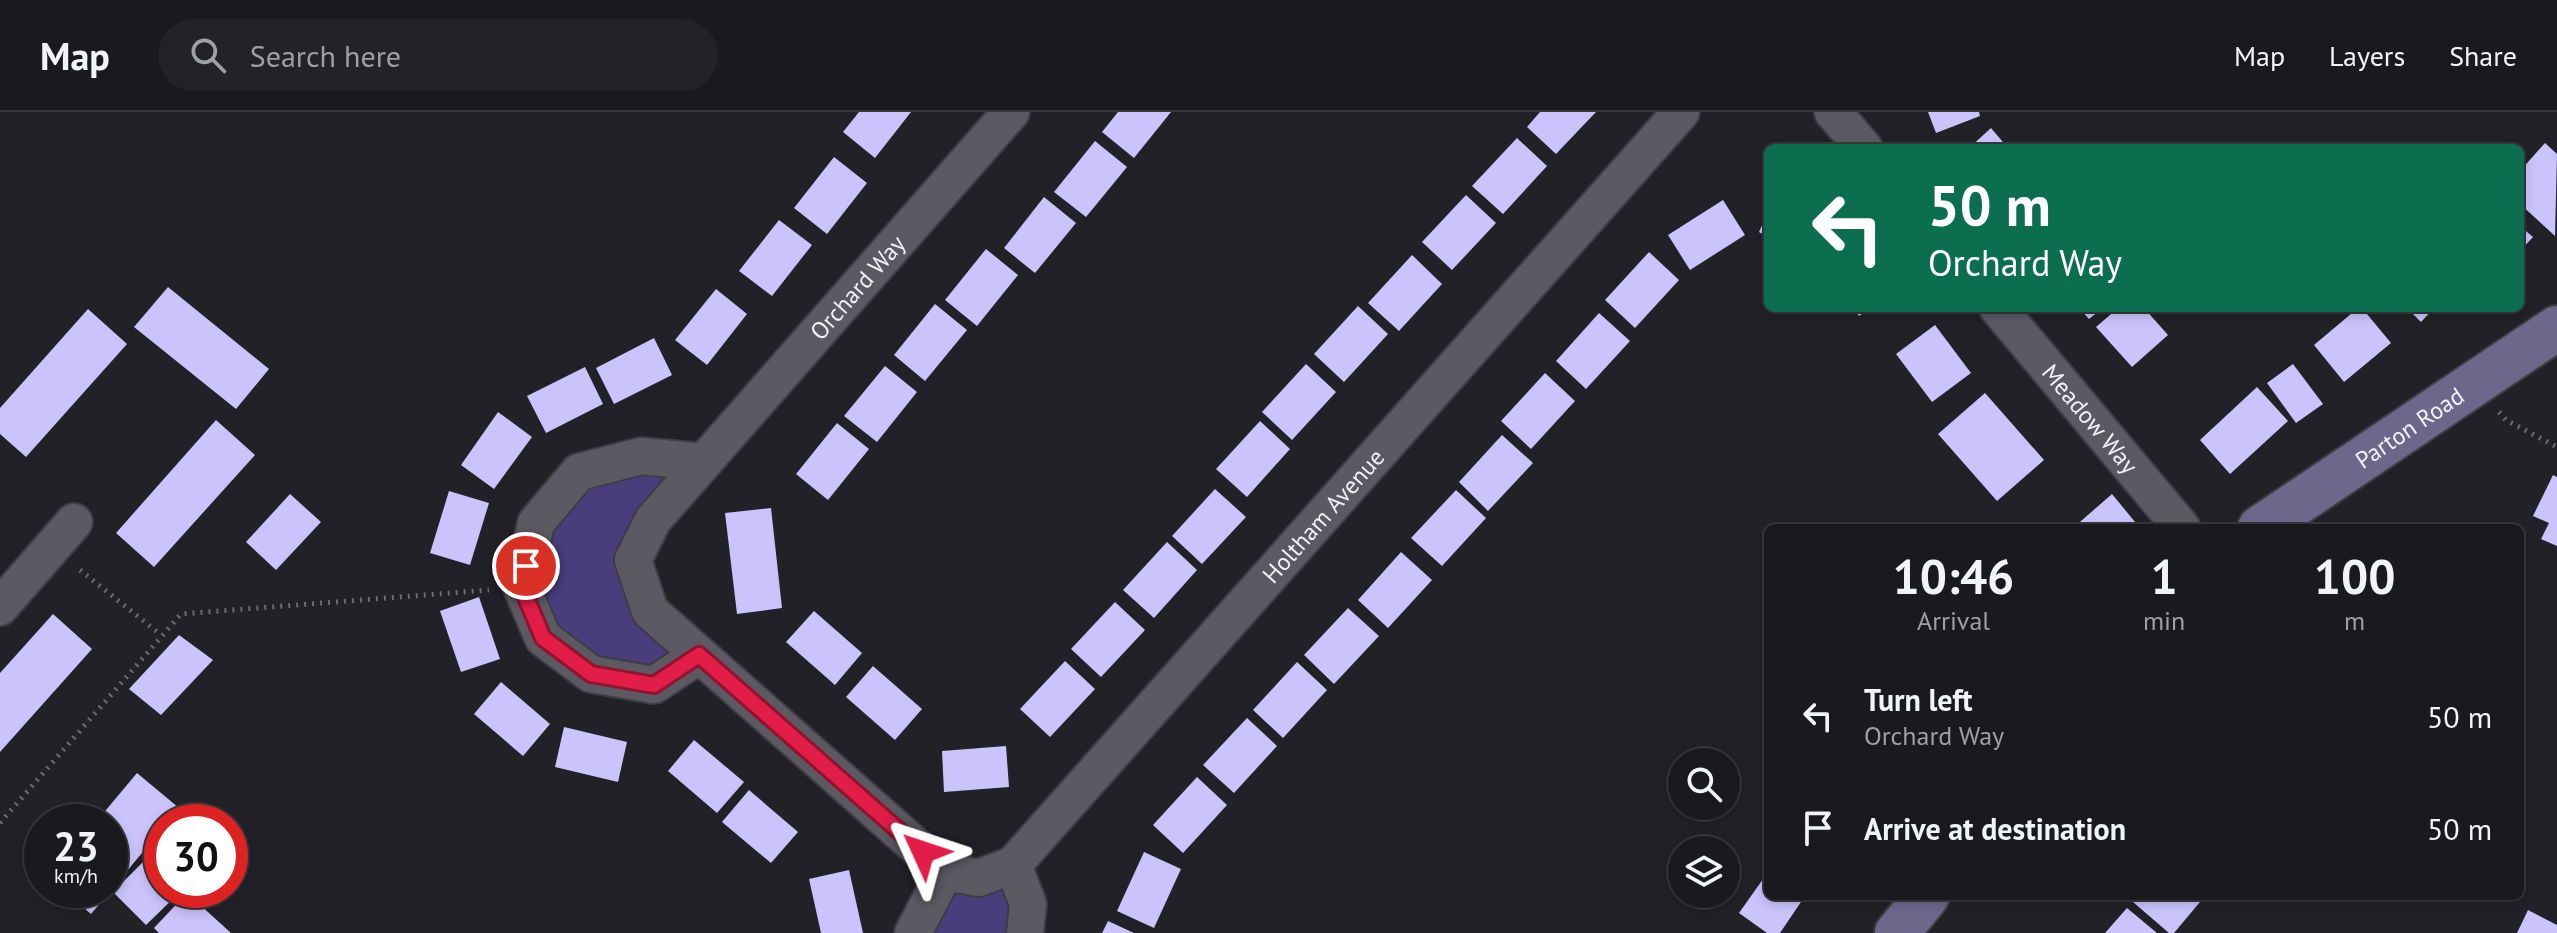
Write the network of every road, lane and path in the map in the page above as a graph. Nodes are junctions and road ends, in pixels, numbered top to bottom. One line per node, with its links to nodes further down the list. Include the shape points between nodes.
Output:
1 (1011, 112): 9 (street, Orchard Way)
2 (1681, 112): 18 (street, Holtham Avenue)
3 (1833, 112): 4 (street)
4 (1861, 144)
5 (2001, 312): 10 (street, Meadow Way)
6 (2557, 328): 7 (street, Parton Road)
7 (2474, 385): 8 (path, via 2506,420); 11 (street, Parton Road)
8 (2557, 447)
9 (704, 462): 13 (street, via 641,456 579,472 536,523); 16 (street, Orchard Way, via 653,520 633,560 650,611)
10 (2179, 524)
11 (2266, 524)
12 (63, 535): 14 (street); 15 (path)
13 (522, 588): 15 (path, via 181,614); 16 (street, via 543,638 591,674 654,685)
14 (0, 607)
15 (161, 635): 17 (path)
16 (699, 655): 19 (street, Orchard Way)
17 (0, 823)
18 (1013, 865): 19 (street, via 979,878); 22 (street, via 1028,904)
19 (945, 872): 21 (street)
20 (1924, 900): 23 (street)
21 (913, 933)
22 (1025, 933)
23 (1897, 933)

